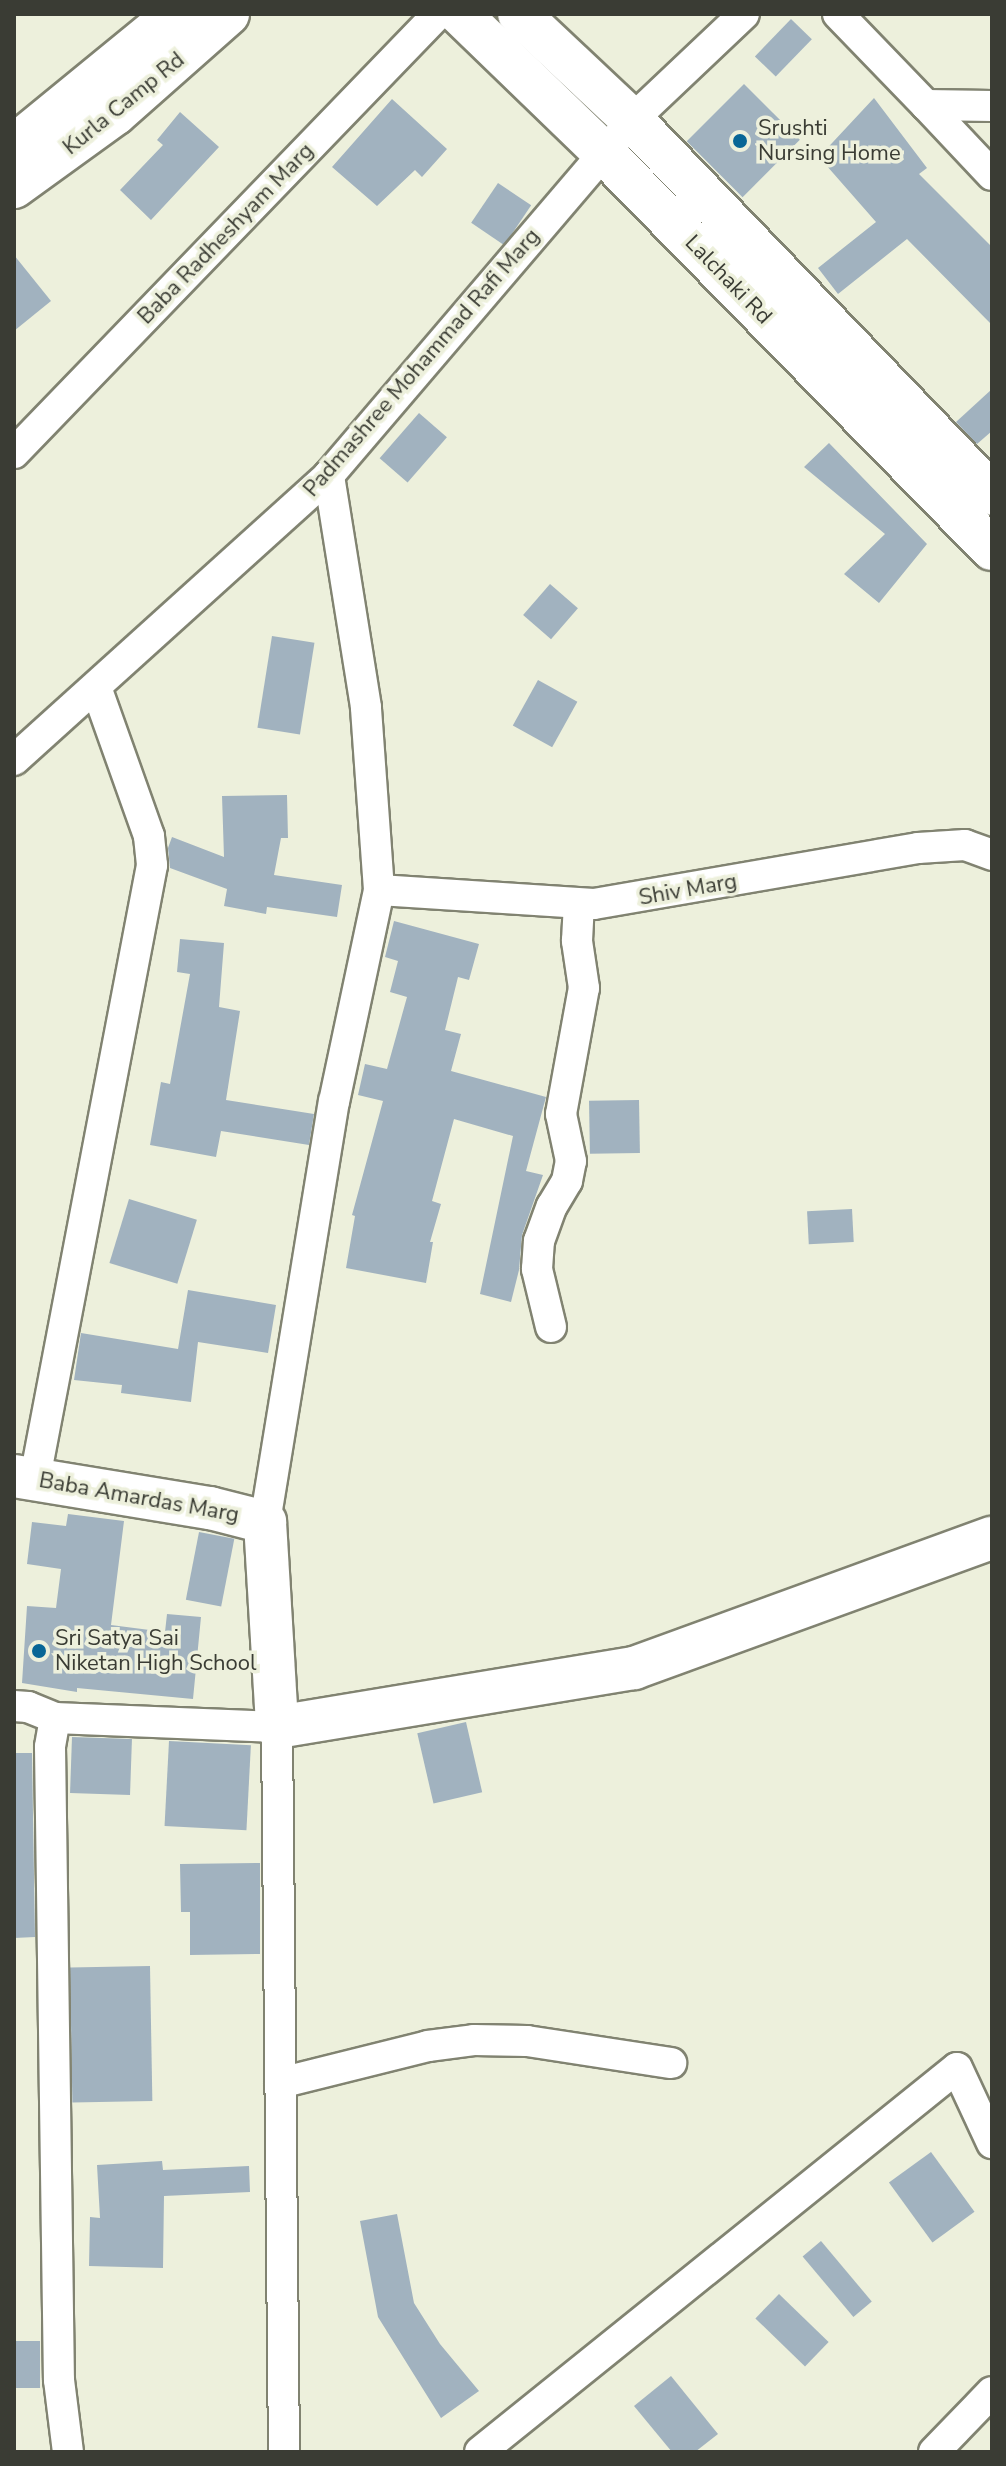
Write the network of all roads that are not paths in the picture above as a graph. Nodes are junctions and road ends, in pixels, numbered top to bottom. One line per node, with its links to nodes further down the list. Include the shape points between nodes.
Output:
1 (175, 14): 11 (main road, Kurla Camp Rd)
2 (228, 14): 14 (main road, Kurla Camp Rd, via 115,114)
3 (438, 14): 15 (street, Baba Radheshyam Marg)
4 (460, 14): 12 (main road, Lalchaki Rd)
5 (519, 14): 10 (main road, Lalchaki Rd)
6 (744, 14): 10 (street, Padmashree Mohammad Rafi Marg)
7 (838, 14): 8 (street)
8 (926, 105): 9 (street); 13 (street)
9 (992, 106)
10 (632, 120): 12 (street, Padmashree Mohammad Rafi Marg); 17 (main road, Lalchaki Rd)
11 (14, 146)
12 (605, 154): 16 (street, Padmashree Mohammad Rafi Marg); 17 (main road, Lalchaki Rd)
13 (992, 175)
14 (14, 187)
15 (14, 453)
16 (329, 475): 19 (street, Padmashree Mohammad Rafi Marg); 22 (street, via 366,707)
17 (976, 497): 18 (main road, Lalchaki Rd)
18 (992, 549)
19 (96, 687): 20 (street, Padmashree Mohammad Rafi Marg); 25 (street, via 149,836 152,865)
20 (14, 760)
21 (992, 855): 23 (street, Shiv Marg, via 965,845 918,848 619,902)
22 (379, 890): 23 (street, Shiv Marg); 26 (street, via 334,1102)
23 (579, 904): 24 (street, via 577,941 584,988 561,1114 571,1161 539,1241 537,1269)
24 (551, 1327)
25 (25, 1477): 26 (main road, Baba Amardas Marg)
26 (265, 1522): 30 (main road)
27 (992, 1538): 30 (main road, via 634,1668)
28 (14, 1706): 29 (street)
29 (55, 1718): 30 (street); 35 (street, via 50,1747 59,2380)
30 (277, 1727): 32 (street)
31 (671, 2063): 32 (street, via 527,2041 474,2040 428,2046)
32 (280, 2083): 36 (street)
33 (992, 2143): 37 (street, via 957,2068)
34 (992, 2392): 38 (street)
35 (68, 2452)
36 (284, 2452)
37 (480, 2452)
38 (934, 2452)

